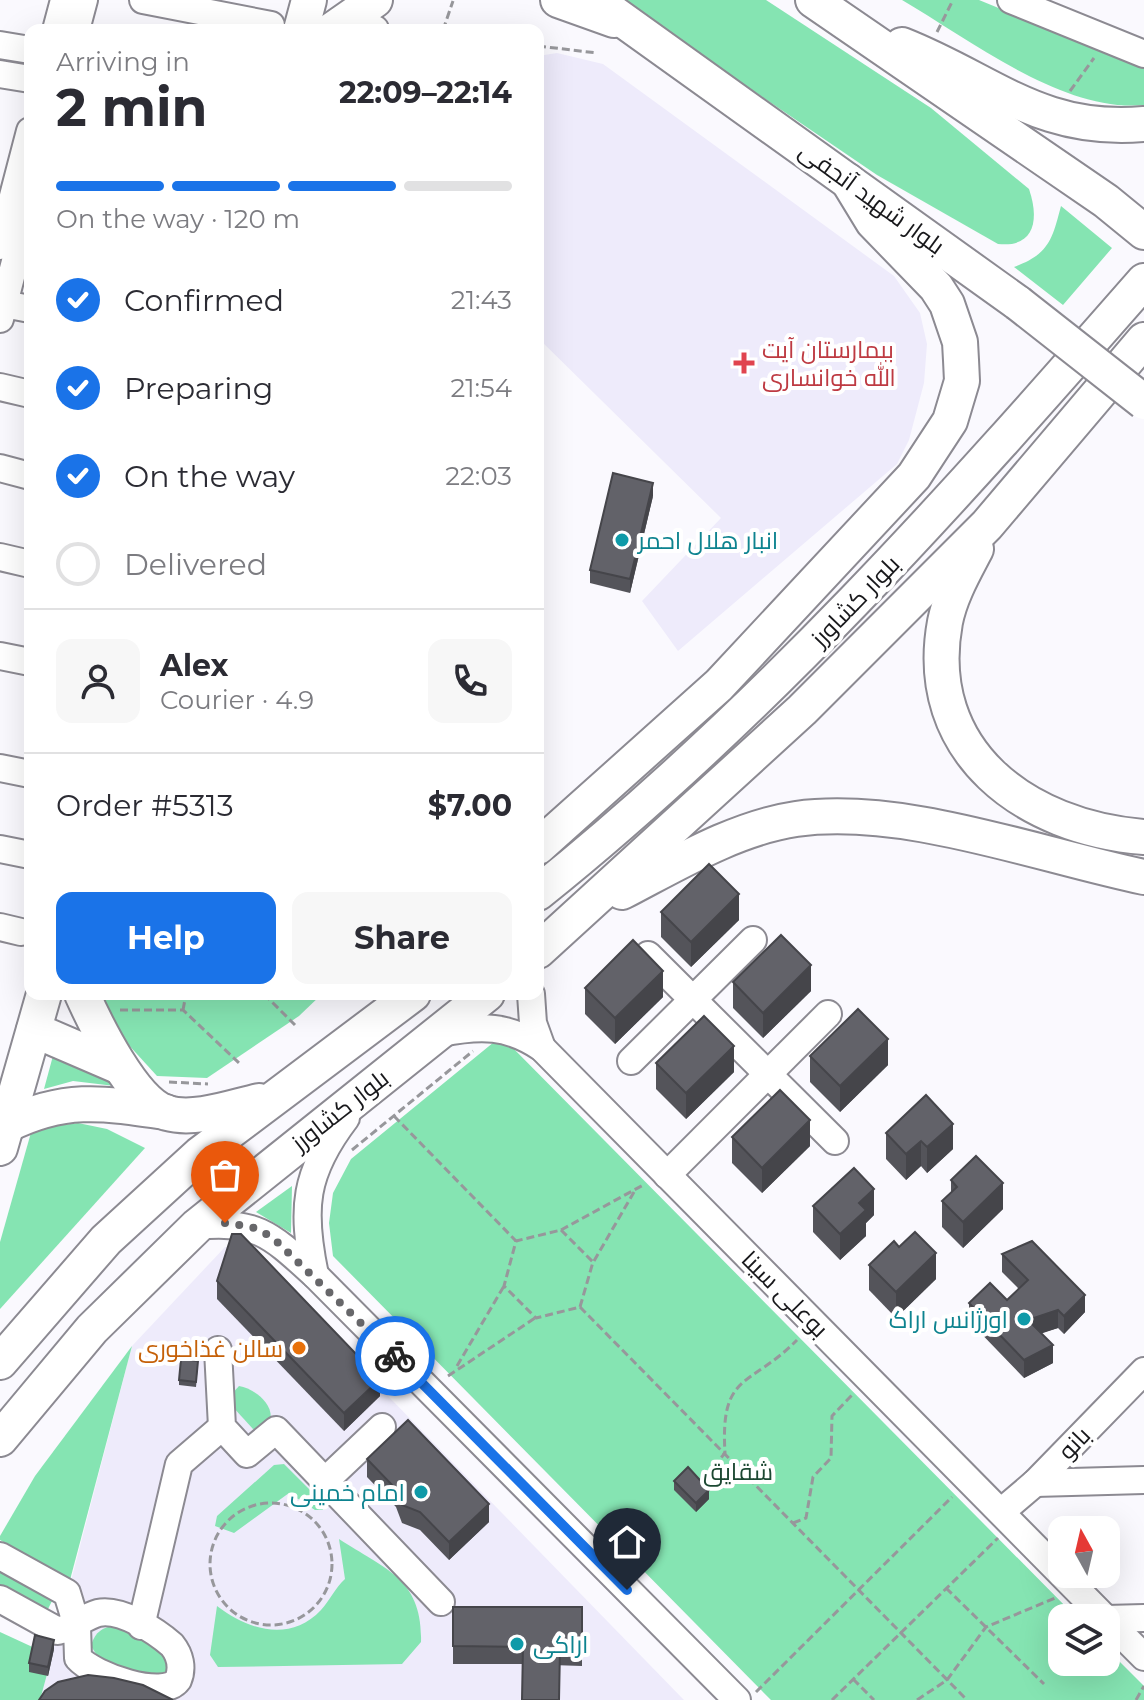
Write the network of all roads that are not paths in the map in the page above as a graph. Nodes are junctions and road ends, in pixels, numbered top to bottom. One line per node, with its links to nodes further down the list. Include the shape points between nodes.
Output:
1 (64, 0): 10 (street)
2 (84, 0): 11 (street)
3 (143, 0): 12 (street)
4 (309, 0): 13 (main road)
5 (375, 0): 14 (main road)
6 (558, 0): 16 (main road)
7 (595, 0): 16 (main road, بلوار شهید آنجفی)
8 (813, 0): 15 (main road)
9 (1011, 0): 19 (street)
10 (58, 24)
11 (78, 24)
12 (270, 24)
13 (289, 24)
14 (341, 24)
15 (851, 25): 22 (main road, via 925,54 1052,117 1108,127); 26 (main road)
16 (636, 27): 24 (main road, بلوار شهید آنجفی)
17 (0, 45): 18 (street)
18 (24, 49)
19 (1144, 54)
20 (0, 74): 21 (street)
21 (24, 78)
22 (1144, 124)
23 (24, 174): 25 (street)
24 (848, 181): 34 (main road, بلوار شهید آنجفی, bridge); 45 (main road, via 873,222 947,304 958,333 962,381 950,421 914,476 719,685)
25 (19, 210): 27 (street); 30 (street)
26 (1144, 232)
27 (0, 246)
28 (1144, 281): 49 (main road, بلوار کشاورز, via 974,477 849,610 711,747)
29 (24, 309): 30 (street)
30 (2, 311)
31 (1144, 340): 37 (main road, بلوار کشاورز)
32 (0, 387): 33 (street)
33 (24, 393)
34 (1144, 402)
35 (0, 468): 36 (street)
36 (24, 474)
37 (987, 525): 44 (main road, via 946,619 941,653 956,725 975,758 1032,808 1110,834); 50 (main road, بلوار کشاورز, via 802,710)
38 (0, 557): 39 (street)
39 (24, 563)
40 (0, 656): 41 (street)
41 (24, 661)
42 (0, 768): 43 (street)
43 (24, 773)
44 (1144, 837)
45 (544, 842)
46 (0, 849): 47 (street)
47 (24, 854)
48 (1144, 877): 50 (main road, via 912,823 854,816 795,819 741,834)
49 (544, 888)
50 (586, 910): 52 (main road, بلوار کشاورز)
51 (753, 940): 54 (street)
52 (544, 950)
53 (648, 955): 54 (street)
54 (693, 999): 64 (street); 66 (street)
55 (42, 1000): 61 (main road)
56 (85, 1000): 65 (main road)
57 (405, 1000): 68 (main road, بلوار کشاورز)
58 (480, 1000): 62 (main road, بلوار کشاورز)
59 (531, 1000): 63 (street)
60 (828, 1014): 66 (street)
61 (34, 1030): 65 (main road); 70 (main road)
62 (437, 1034): 63 (street, بوعلی سینا, via 473,1026 500,1028); 67 (main road, بلوار کشاورز)
63 (542, 1048): 72 (street, بوعلی سینا)
64 (631, 1061)
65 (120, 1067): 69 (main road)
66 (768, 1074): 71 (street); 72 (street)
67 (376, 1082): 73 (main road, بلوار کشاورز); 74 (street, via 327,1143 314,1171 305,1203)
68 (275, 1097): 69 (main road, via 214,1112); 76 (main road, بلوار کشاورز, via 200,1154 106,1240)
69 (166, 1112): 70 (main road, via 65,1105 39,1109)
70 (3, 1137)
71 (835, 1141)
72 (667, 1175): 84 (street, بوعلی سینا)
73 (197, 1226): 74 (street, via 252,1227 272,1237); 80 (main road, بلوار کشاورز, via 92,1329)
74 (315, 1275): 95 (street)
75 (218, 1350): 78 (street)
76 (0, 1362)
77 (1144, 1371): 83 (street, بانو)
78 (222, 1427): 81 (street, via 247,1454 276,1430); 92 (street, via 179,1464)
79 (382, 1427): 81 (street)
80 (0, 1439)
81 (326, 1480): 87 (street)
82 (1144, 1480): 83 (street)
83 (1035, 1483): 84 (street, بانو)
84 (1007, 1518): 88 (street, بوعلی سینا)
85 (0, 1556): 91 (street, via 67,1593)
86 (0, 1599): 91 (street, via 58,1631)
87 (441, 1602)
88 (1092, 1604)
89 (1120, 1618): 90 (street)
90 (1144, 1618)
91 (77, 1626): 92 (street, via 98,1613 117,1613); 92 (street, via 78,1658 90,1671 135,1693 167,1694 180,1675 178,1652)
92 (141, 1626)
93 (1120, 1632): 94 (street, بوعلی سینا)
94 (1144, 1657)
95 (744, 1698)

